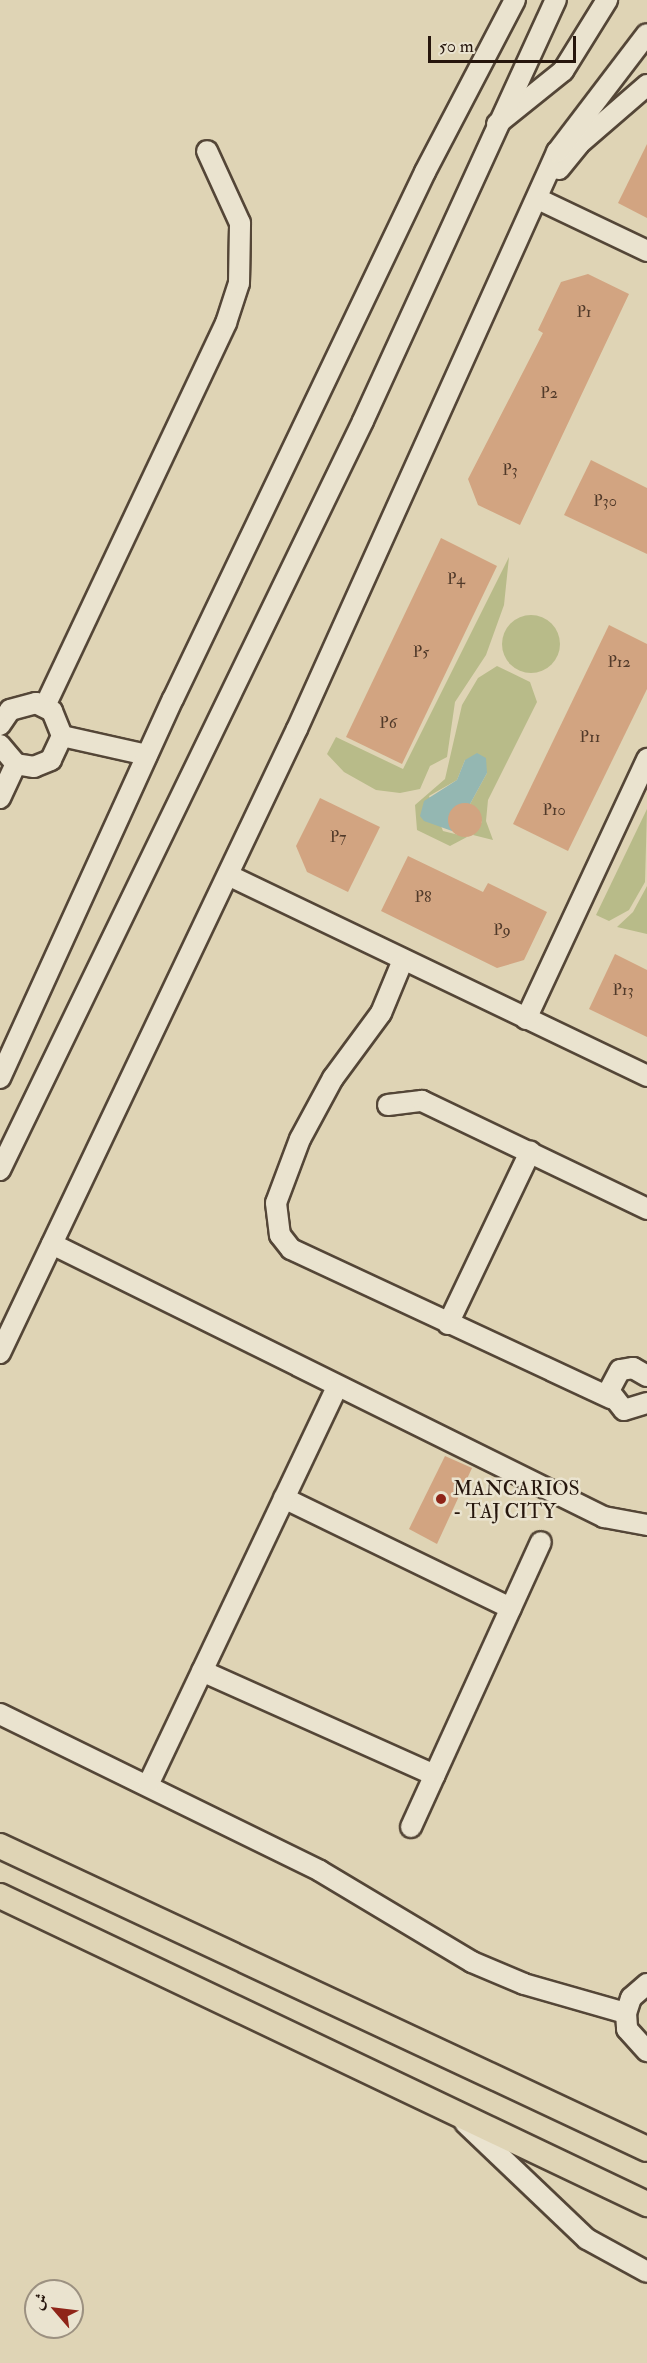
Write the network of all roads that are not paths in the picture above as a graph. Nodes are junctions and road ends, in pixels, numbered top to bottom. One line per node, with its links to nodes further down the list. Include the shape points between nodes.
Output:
1 (515, 0): 14 (street, via 425,172)
2 (556, 0): 6 (street)
3 (607, 0): 6 (street, via 563,72)
4 (647, 34): 8 (street, via 630,62 577,120)
5 (647, 85): 8 (street, via 579,144)
6 (497, 124): 25 (street, via 317,517)
7 (207, 151): 10 (street, via 240,224 239,283 226,323)
8 (541, 193): 9 (street); 18 (street)
9 (647, 251)
10 (45, 706): 11 (street, via 27,703); 12 (street, via 58,718)
11 (1, 718)
12 (62, 736): 14 (street); 16 (street, via 51,760 34,767)
13 (0, 745): 16 (street)
14 (147, 755): 22 (street)
15 (647, 759): 20 (street)
16 (16, 764): 17 (street)
17 (0, 798)
18 (228, 875): 19 (street); 27 (street)
19 (403, 960): 20 (street); 28 (street, via 381,1013 316,1106 283,1181 275,1219 291,1248)
20 (526, 1020): 21 (street)
21 (647, 1076)
22 (0, 1078)
23 (388, 1105): 24 (street, via 422,1101)
24 (530, 1152): 26 (street); 28 (street)
25 (0, 1170)
26 (647, 1209)
27 (52, 1244): 29 (street); 31 (street)
28 (448, 1324): 32 (street)
29 (0, 1353)
30 (647, 1376): 32 (street, via 633,1368 620,1370 609,1385)
31 (336, 1387): 34 (street); 35 (street, via 604,1516)
32 (611, 1398): 33 (street, via 624,1410)
33 (646, 1407)
34 (284, 1498): 37 (street); 38 (street)
35 (647, 1525)
36 (541, 1542): 37 (street)
37 (511, 1608): 40 (street)
38 (202, 1671): 40 (street); 41 (street)
39 (0, 1714): 41 (street)
40 (435, 1775): 42 (street)
41 (149, 1783): 46 (street, via 320,1870 472,1962 524,1984)
42 (411, 1827)
43 (0, 1846): 49 (main road)
44 (0, 1896): 48 (main road)
45 (647, 1984): 46 (street, via 631,1998)
46 (626, 2013): 47 (street, via 627,2029)
47 (647, 2051)
48 (454, 2113): 50 (main road); 51 (street, via 587,2240)
49 (647, 2149)
50 (647, 2204)
51 (647, 2272)

